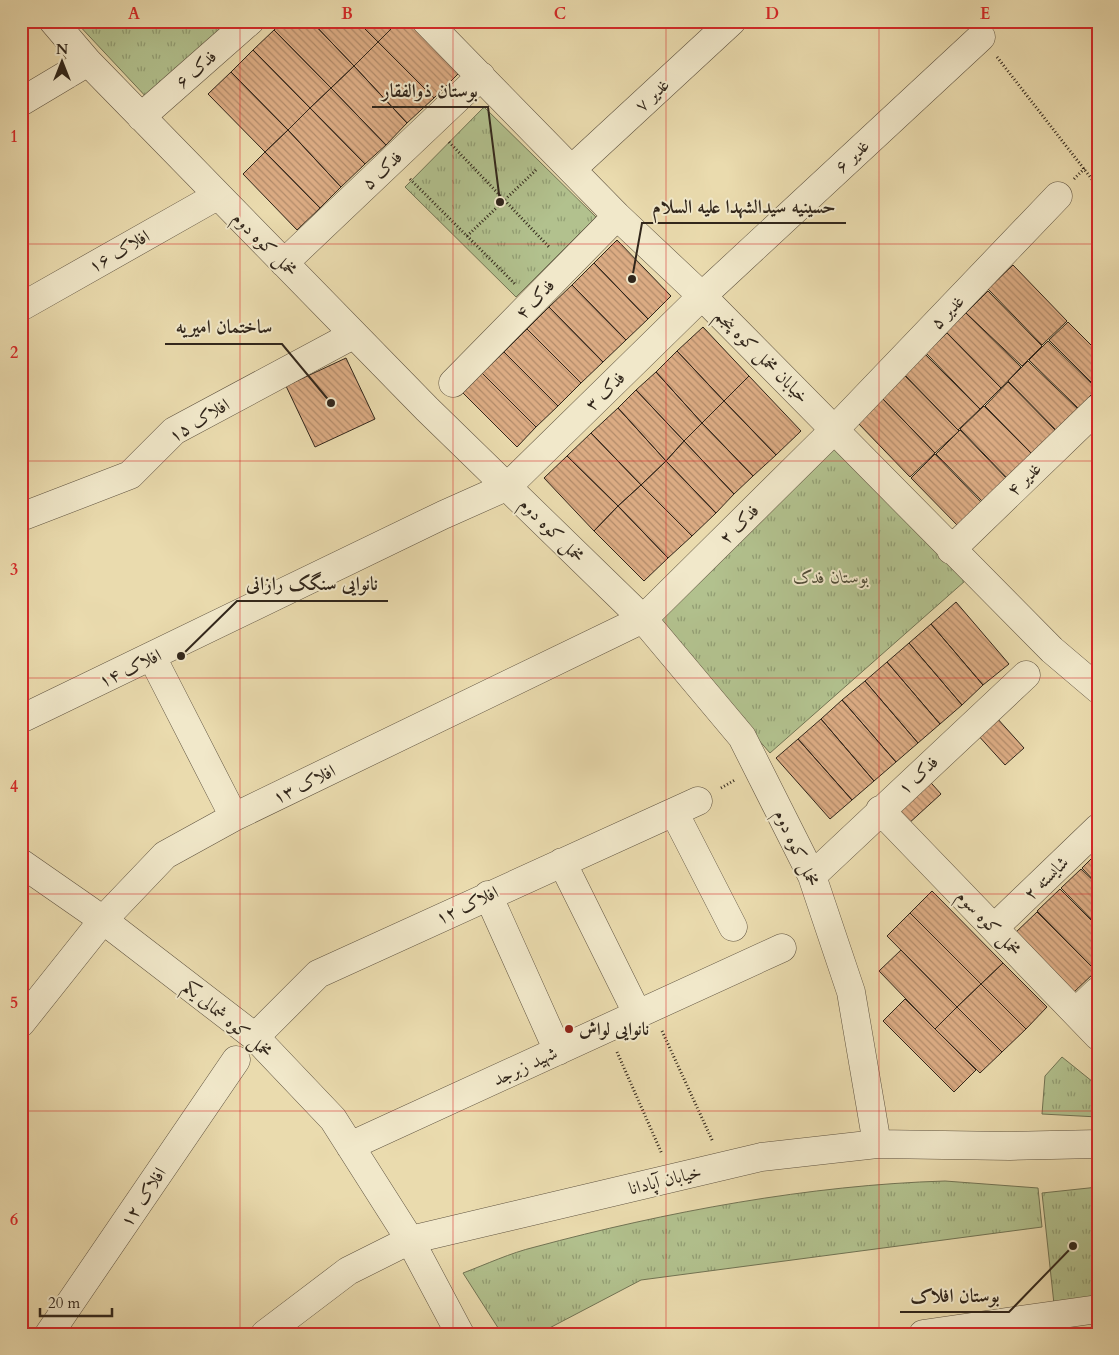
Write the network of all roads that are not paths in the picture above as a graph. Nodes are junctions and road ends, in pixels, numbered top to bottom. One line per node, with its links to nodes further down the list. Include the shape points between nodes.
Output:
1 (53, 21): 6 (street, مخمل کوه دوم)
2 (250, 21): 9 (street, فدک ۶)
3 (732, 21): 10 (street, غدیر ۷)
4 (438, 25): 7 (street, خیابان مخمل کوه پنجم)
5 (981, 37): 15 (street, غدیر ۶)
6 (88, 62): 8 (street); 9 (street, مخمل کوه دوم)
7 (481, 76): 10 (street, خیابان مخمل کوه پنجم); 14 (street, فدک ۵)
8 (21, 102)
9 (141, 117): 11 (street, مخمل کوه دوم)
10 (564, 161): 13 (street, خیابان مخمل کوه پنجم)
11 (217, 196): 14 (street, مخمل کوه دوم); 16 (street, افلاک ۱۶)
12 (1058, 196): 20 (street, غدیر ۵)
13 (616, 216): 15 (street, خیابان مخمل کوه پنجم); 18 (street, فدک ۴)
14 (284, 263): 17 (street, مخمل کوه دوم)
15 (702, 296): 20 (street, خیابان مخمل کوه پنجم); 21 (street, فدک ۳)
16 (21, 307)
17 (354, 335): 21 (street, مخمل کوه دوم); 22 (street, افلاک ۱۵, via 174,431 130,475)
18 (453, 383)
19 (1098, 408): 23 (street, غدیر ۴)
20 (835, 429): 23 (street, خیابان مخمل کوه پنجم); 24 (street, فدک ۲)
21 (508, 486): 24 (street, مخمل کوه دوم); 25 (street, افلاک ۱۴)
22 (21, 517)
23 (951, 550): 27 (street, خیابان مخمل کوه پنجم, via 1052,650)
24 (643, 619): 30 (street, افلاک ۱۳); 34 (street, مخمل کوه دوم, via 742,738)
25 (152, 657): 28 (street, افلاک ۱۴); 30 (street)
26 (1026, 675): 29 (street, فدک ۱)
27 (1094, 680)
28 (21, 719)
29 (880, 810): 34 (street, فدک ۱); 38 (street, مخمل کوه سوم)
30 (234, 817): 36 (street, افلاک ۱۳, via 165,855)
31 (1098, 828): 38 (street, شایسته ۲)
32 (21, 862): 36 (street, مخمل کوه شمالی‌ یکم)
33 (562, 862): 35 (street, افلاک ۱۲); 37 (street, افلاک ۱۲, via 686,806); 41 (street)
34 (812, 876): 48 (street, مخمل کوه دوم, via 851,992)
35 (488, 895): 45 (street, افلاک ۱۲, via 318,974); 46 (street)
36 (103, 920): 43 (street, افلاک ۱۳); 45 (street, مخمل کوه شمالی‌ یکم)
37 (733, 927)
38 (994, 928): 42 (street, مخمل کوه سوم)
39 (782, 948): 41 (street, شهید زبرجد)
40 (1098, 991): 42 (street)
41 (645, 1011): 46 (street, شهید زبرجد)
42 (1076, 1012): 44 (street, مخمل کوه سوم)
43 (21, 1023)
44 (1098, 1036)
45 (255, 1037): 50 (street, مخمل کوه شمالی‌ یکم, via 333,1118)
46 (558, 1051): 50 (street, شهید زبرجد)
47 (236, 1060): 54 (street, افلاک ۱۲)
48 (877, 1144): 49 (street, خیابان آپادانا); 51 (street, خیابان آپادانا, via 761,1157)
49 (1098, 1144)
50 (350, 1146): 51 (street, مخمل کوه شمالی‌ یکم)
51 (410, 1240): 55 (street, خیابان آپادانا, via 348,1270); 56 (street, مخمل کوه شمالی‌ یکم)
52 (1098, 1309): 53 (street)
53 (939, 1333)
54 (49, 1334)
55 (265, 1334)
56 (460, 1334)

